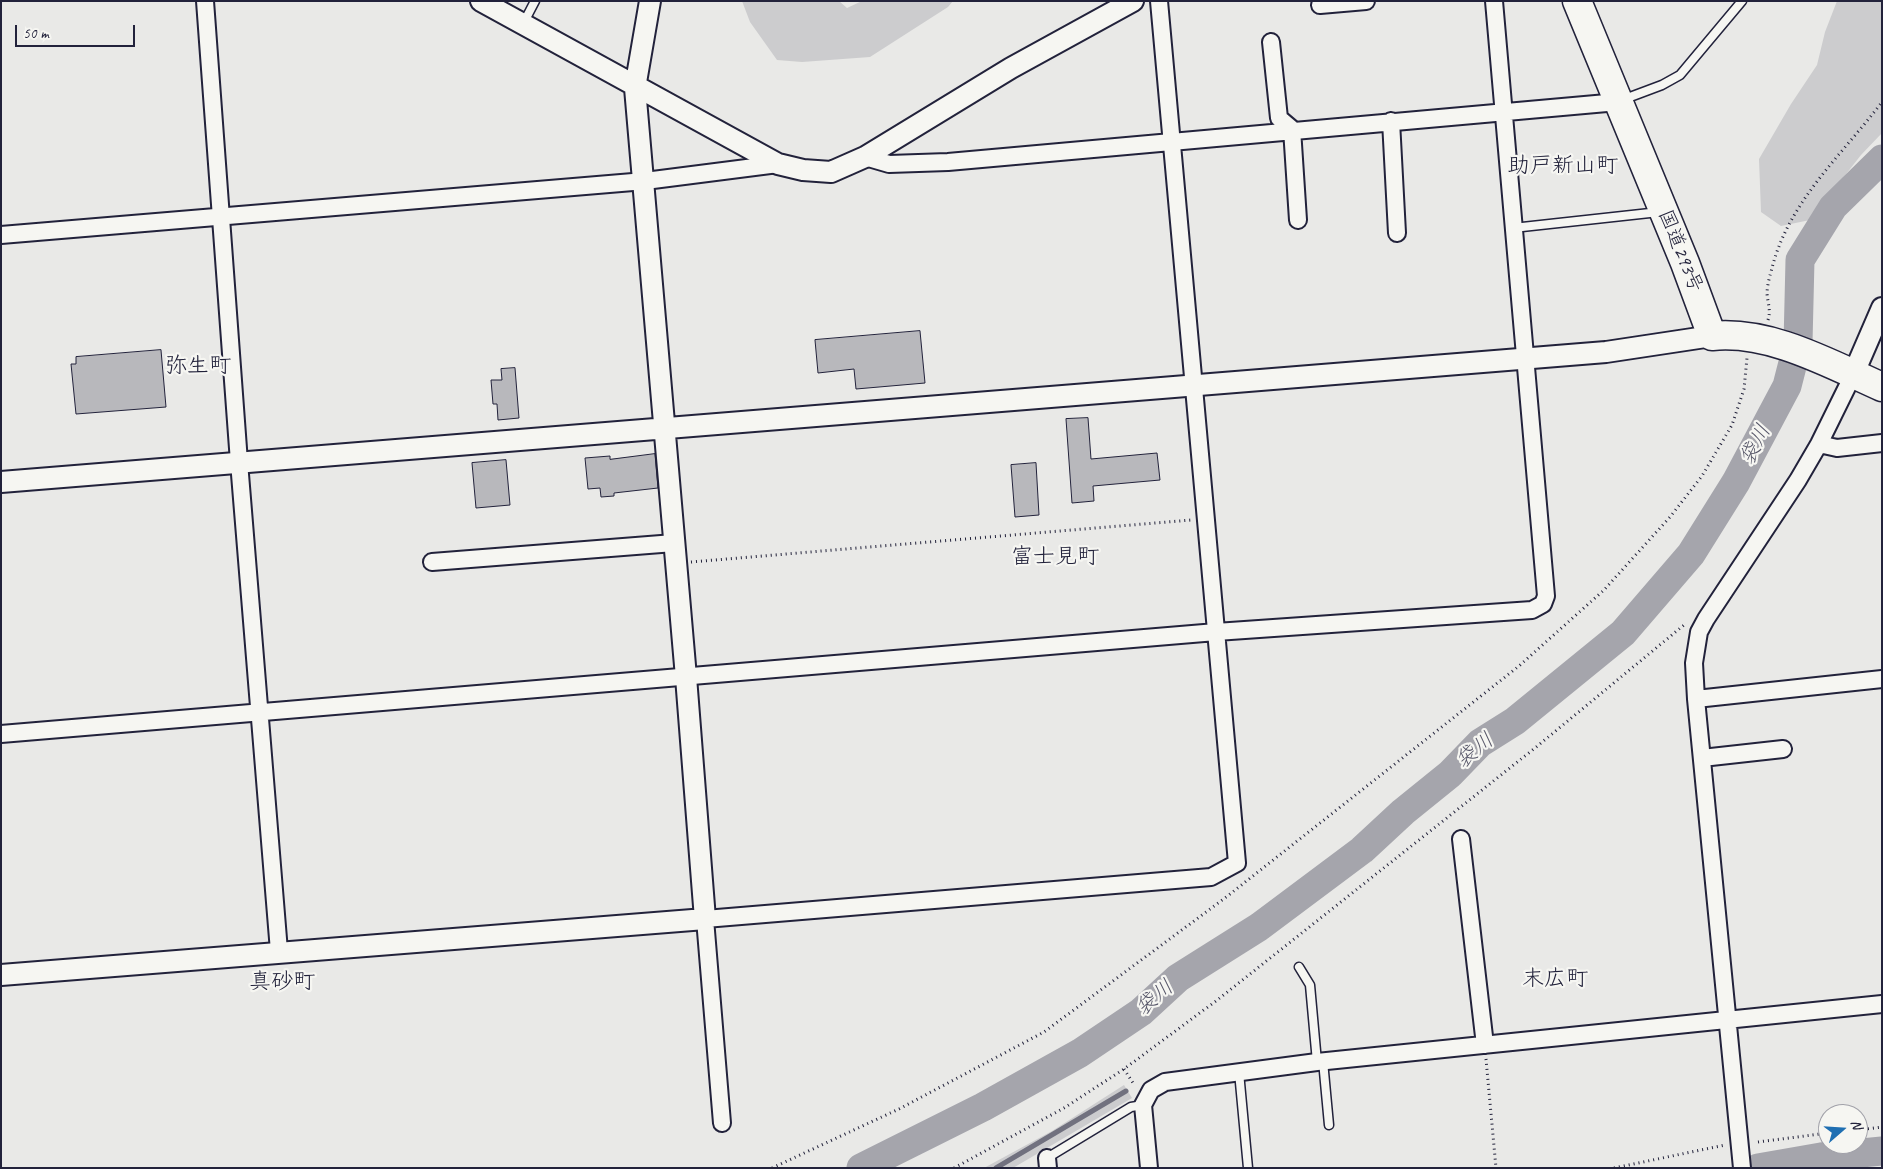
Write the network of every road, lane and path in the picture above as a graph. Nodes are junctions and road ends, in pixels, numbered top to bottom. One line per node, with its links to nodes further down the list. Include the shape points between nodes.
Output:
1 (205, 1): 25 (street)
2 (481, 1): 12 (street)
3 (535, 1): 12 (lane)
4 (650, 1): 14 (street)
5 (1132, 1): 21 (street, via 1011,68)
6 (1159, 1): 20 (street)
7 (1366, 1): 11 (street)
8 (1494, 1): 17 (street)
9 (1577, 1): 15 (highway, 国道293号)
10 (1742, 1): 15 (lane, via 1680,75 1662,86)
11 (1320, 5)
12 (522, 24): 14 (street)
13 (1271, 42): 19 (street, via 1279,118)
14 (635, 88): 22 (street); 23 (street)
15 (1618, 102): 17 (street); 24 (highway, 国道293号)
16 (1882, 102): 32 (path, via 1820,176 1794,215 1772,268 1767,293 1771,311)
17 (1502, 110): 18 (street); 27 (street)
18 (1391, 120): 19 (street); 28 (street)
19 (1292, 130): 20 (street); 26 (street)
20 (1171, 140): 21 (street, via 948,162 889,164); 35 (street)
21 (865, 157): 22 (street, via 831,172)
22 (778, 164): 23 (street)
23 (645, 181): 25 (street); 37 (street)
24 (1663, 211): 27 (lane); 31 (highway, 国道293号)
25 (221, 216): 29 (street); 40 (street)
26 (1298, 220)
27 (1512, 228): 33 (street)
28 (1396, 233)
29 (1, 235)
30 (1882, 308): 34 (street)
31 (1712, 336): 32 (highway, via 1737,335); 33 (street, via 1638,349)
32 (1760, 339): 34 (highway); 76 (path, via 1732,425 1702,476 1604,590 1518,666 1225,898 1044,1032 899,1110)
33 (1524, 358): 35 (street); 47 (street, via 1546,596 1543,604 1532,610)
34 (1842, 370): 36 (highway); 39 (street)
35 (1195, 384): 37 (street); 42 (street)
36 (1882, 387)
37 (664, 428): 40 (street); 43 (street)
38 (1882, 443): 39 (street, via 1837,448)
39 (1819, 444): 50 (street, via 1773,521 1702,625 1695,648)
40 (239, 462): 41 (street); 51 (street)
41 (1, 482)
42 (1206, 519): 45 (path); 47 (street)
43 (674, 543): 44 (street); 45 (street)
44 (432, 562)
45 (676, 563): 48 (street)
46 (1686, 623): 64 (path, via 1535,748 1231,989)
47 (1216, 632): 48 (street); 56 (street, via 1237,863 1211,877)
48 (686, 677): 51 (street); 56 (street)
49 (1882, 678): 50 (street)
50 (1696, 699): 54 (street)
51 (259, 712): 52 (street); 57 (street)
52 (1, 734)
53 (1783, 749): 54 (street)
54 (1702, 758): 61 (street)
55 (1461, 839): 62 (street)
56 (705, 919): 57 (street); 68 (street)
57 (279, 951): 59 (street)
58 (1299, 967): 63 (lane, via 1310,985)
59 (1, 974)
60 (1882, 1004): 61 (street)
61 (1729, 1019): 62 (street); 74 (street)
62 (1485, 1045): 63 (street); 80 (path)
63 (1320, 1061): 65 (street); 69 (lane)
64 (1124, 1069): 66 (path); 77 (path, via 1064,1108)
65 (1239, 1072): 67 (street, via 1165,1082 1151,1090); 79 (lane)
66 (1133, 1083)
67 (1143, 1105): 75 (lane, via 1131,1106); 78 (street)
68 (722, 1123)
69 (1329, 1125)
70 (1882, 1127): 71 (path)
71 (1868, 1129)
72 (1818, 1134): 73 (path)
73 (1758, 1142)
74 (1735, 1146): 81 (path); 82 (street)
75 (1047, 1163)
76 (772, 1168)
77 (954, 1168)
78 (1149, 1168)
79 (1248, 1168)
80 (1496, 1168)
81 (1614, 1168)
82 (1742, 1168)

